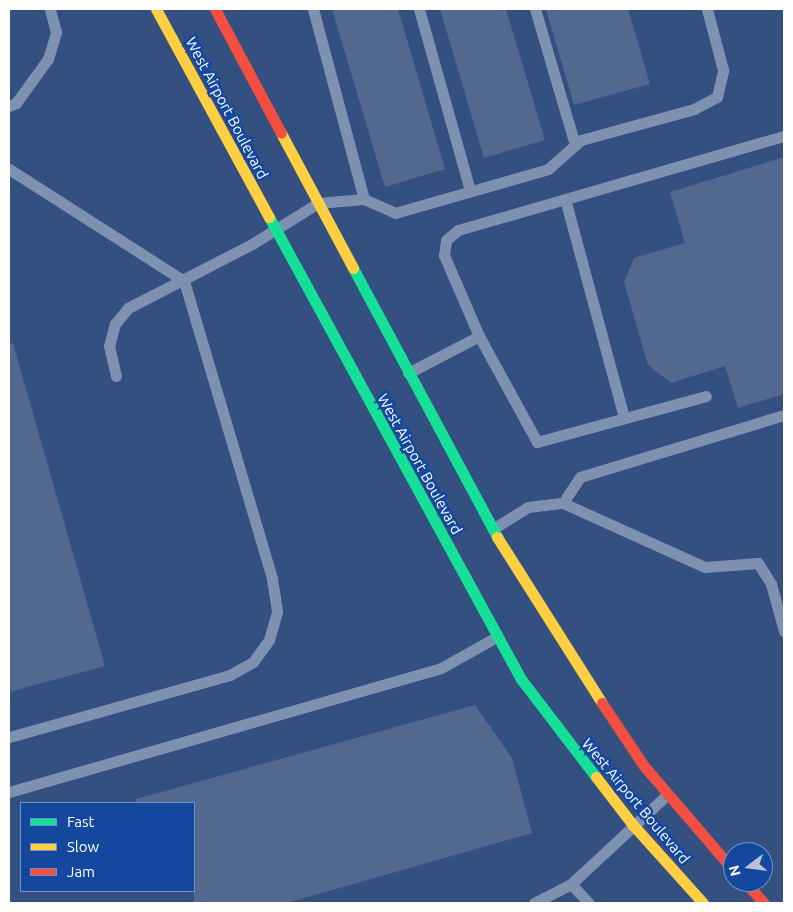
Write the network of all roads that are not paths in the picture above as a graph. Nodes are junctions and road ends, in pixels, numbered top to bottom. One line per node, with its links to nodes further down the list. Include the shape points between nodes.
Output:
1 (50, 9): 8 (lane, via 56,32 48,58 16,103)
2 (156, 9): 16 (main road, West Airport Boulevard)
3 (215, 9): 15 (main road, West Airport Boulevard)
4 (313, 9): 13 (lane)
5 (419, 9): 12 (lane)
6 (534, 9): 10 (lane)
7 (707, 9): 10 (lane, via 723,70 717,97 694,109 581,140)
8 (9, 106)
9 (784, 136): 14 (lane)
10 (575, 145): 12 (lane, via 548,169)
11 (9, 169): 17 (lane)
12 (470, 191): 13 (lane, via 395,213)
13 (364, 199): 15 (lane)
14 (565, 199): 18 (lane, via 458,230 446,240 444,255 452,280); 23 (lane)
15 (318, 203): 16 (lane); 19 (main road, West Airport Boulevard)
16 (275, 231): 17 (lane); 27 (main road, West Airport Boulevard)
17 (184, 281): 20 (lane, via 128,308 115,324 109,346); 28 (lane, via 272,579 277,612 269,640 253,662 230,675)
18 (479, 336): 19 (lane); 23 (lane, via 537,442)
19 (408, 373): 25 (main road, West Airport Boulevard)
20 (116, 376)
21 (706, 396): 23 (lane)
22 (784, 415): 24 (lane, via 580,478)
23 (624, 418)
24 (563, 503): 25 (lane, via 528,507); 26 (lane, via 705,567 758,563 771,584)
25 (493, 529): 30 (main road, West Airport Boulevard, via 566,651 644,766)
26 (784, 632)
27 (498, 636): 29 (lane, via 441,668); 31 (main road, West Airport Boulevard, via 521,679)
28 (9, 737)
29 (9, 792)
30 (668, 794): 31 (lane); 32 (main road, West Airport Boulevard)
31 (632, 825): 33 (lane); 37 (main road, West Airport Boulevard)
32 (723, 858)
33 (571, 884): 35 (lane); 36 (lane)
34 (754, 892): 38 (main road)
35 (534, 903)
36 (589, 903)
37 (703, 903)
38 (764, 903)

